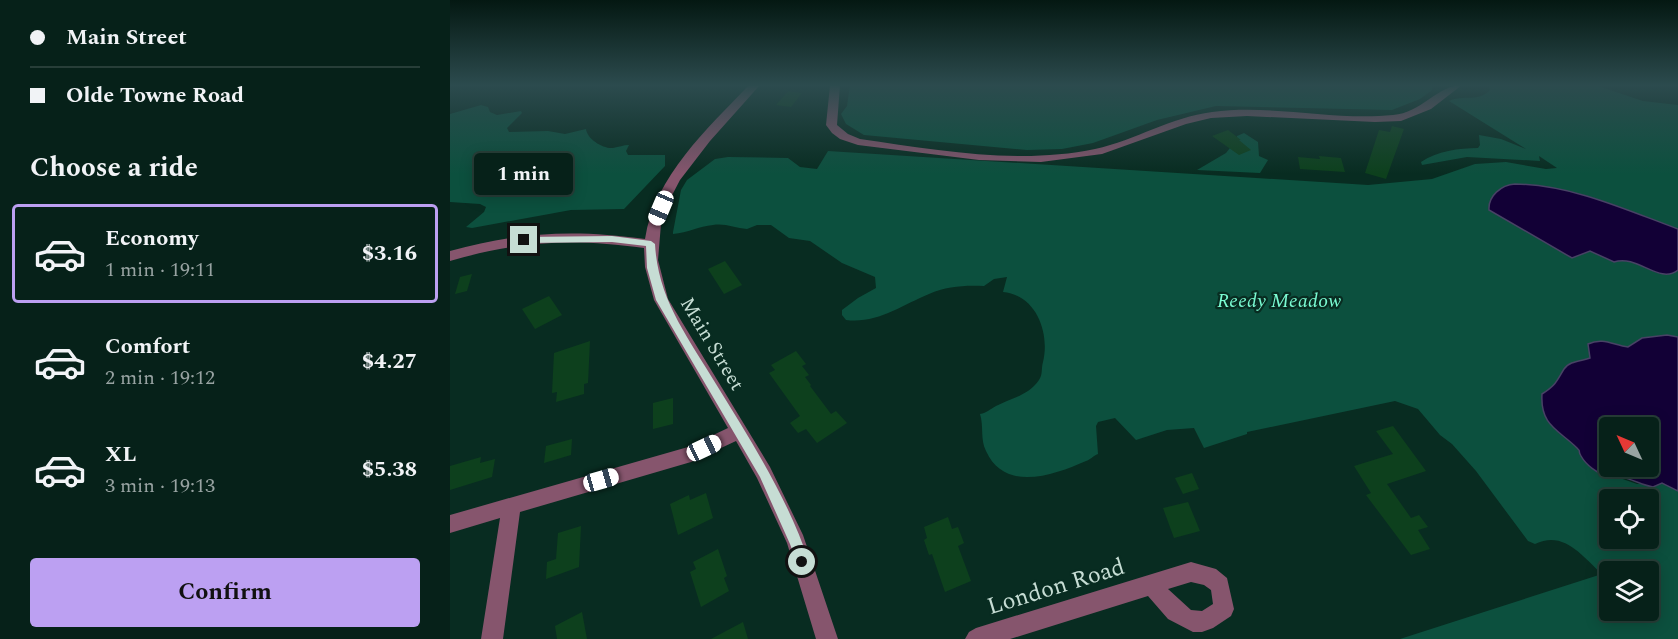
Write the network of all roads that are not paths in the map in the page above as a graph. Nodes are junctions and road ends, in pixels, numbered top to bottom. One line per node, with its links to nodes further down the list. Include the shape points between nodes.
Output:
1 (729, 115): 6 (street, Main Street, via 667,192)
2 (830, 115): 3 (street, via 833,128 858,142 975,155 1060,159)
3 (1217, 115)
4 (1270, 115): 5 (street, via 1350,118)
5 (1410, 115)
6 (651, 244): 7 (street, via 546,238 503,242); 8 (street, Main Street, via 652,268 661,300)
7 (450, 256)
8 (740, 432): 9 (street, via 691,454); 13 (street, Main Street, via 796,543)
9 (511, 507): 10 (street); 12 (street)
10 (450, 524)
11 (1151, 584): 14 (street, London Road)
12 (492, 639)
13 (827, 639)
14 (976, 639)

